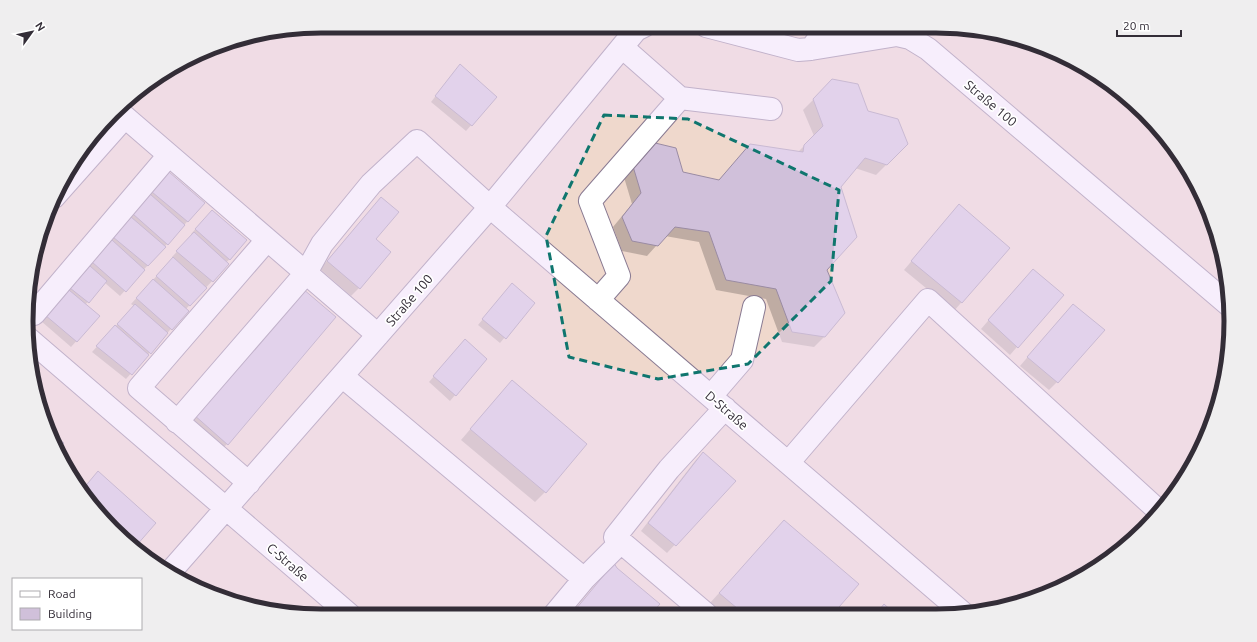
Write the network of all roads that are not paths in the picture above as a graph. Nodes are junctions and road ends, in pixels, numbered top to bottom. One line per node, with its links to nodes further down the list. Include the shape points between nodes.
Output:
1 (634, 33): 4 (lane, Straße 100)
2 (733, 33): 5 (lane, Straße 100, via 798,50)
3 (823, 33): 5 (lane)
4 (622, 47): 6 (lane); 11 (lane, Straße 100)
5 (811, 49): 15 (lane, Straße 100, via 897,35 910,38 928,50)
6 (680, 98): 7 (lane); 14 (lane, via 590,201 619,276)
7 (771, 109)
8 (122, 114): 9 (lane); 10 (lane)
9 (169, 155): 12 (lane); 17 (lane)
10 (77, 169)
11 (490, 207): 13 (lane, D-Straße, via 417,141 371,184 322,244); 14 (lane, D-Straße); 18 (lane, Straße 100)
12 (267, 240): 13 (lane); 22 (lane, via 139,388)
13 (306, 273): 18 (lane); 22 (lane)
14 (598, 300): 21 (lane, D-Straße)
15 (1223, 300)
16 (754, 307): 21 (lane, via 742,360)
17 (33, 314)
18 (378, 335): 20 (lane, Straße 100)
19 (34, 343): 26 (lane, C-Straße)
20 (342, 376): 24 (lane, Straße 100); 29 (lane)
21 (718, 402): 23 (lane, D-Straße); 27 (lane, via 615,537)
22 (177, 422): 24 (lane)
23 (788, 463): 25 (lane, via 928,300); 30 (lane, D-Straße)
24 (249, 483): 26 (lane, Straße 100)
25 (1155, 508)
26 (226, 509): 28 (lane, Straße 100); 31 (lane, C-Straße)
27 (621, 542): 29 (lane); 33 (lane)
28 (174, 568)
29 (584, 579): 32 (lane)
30 (956, 608)
31 (343, 609)
32 (559, 609)
33 (700, 609)

